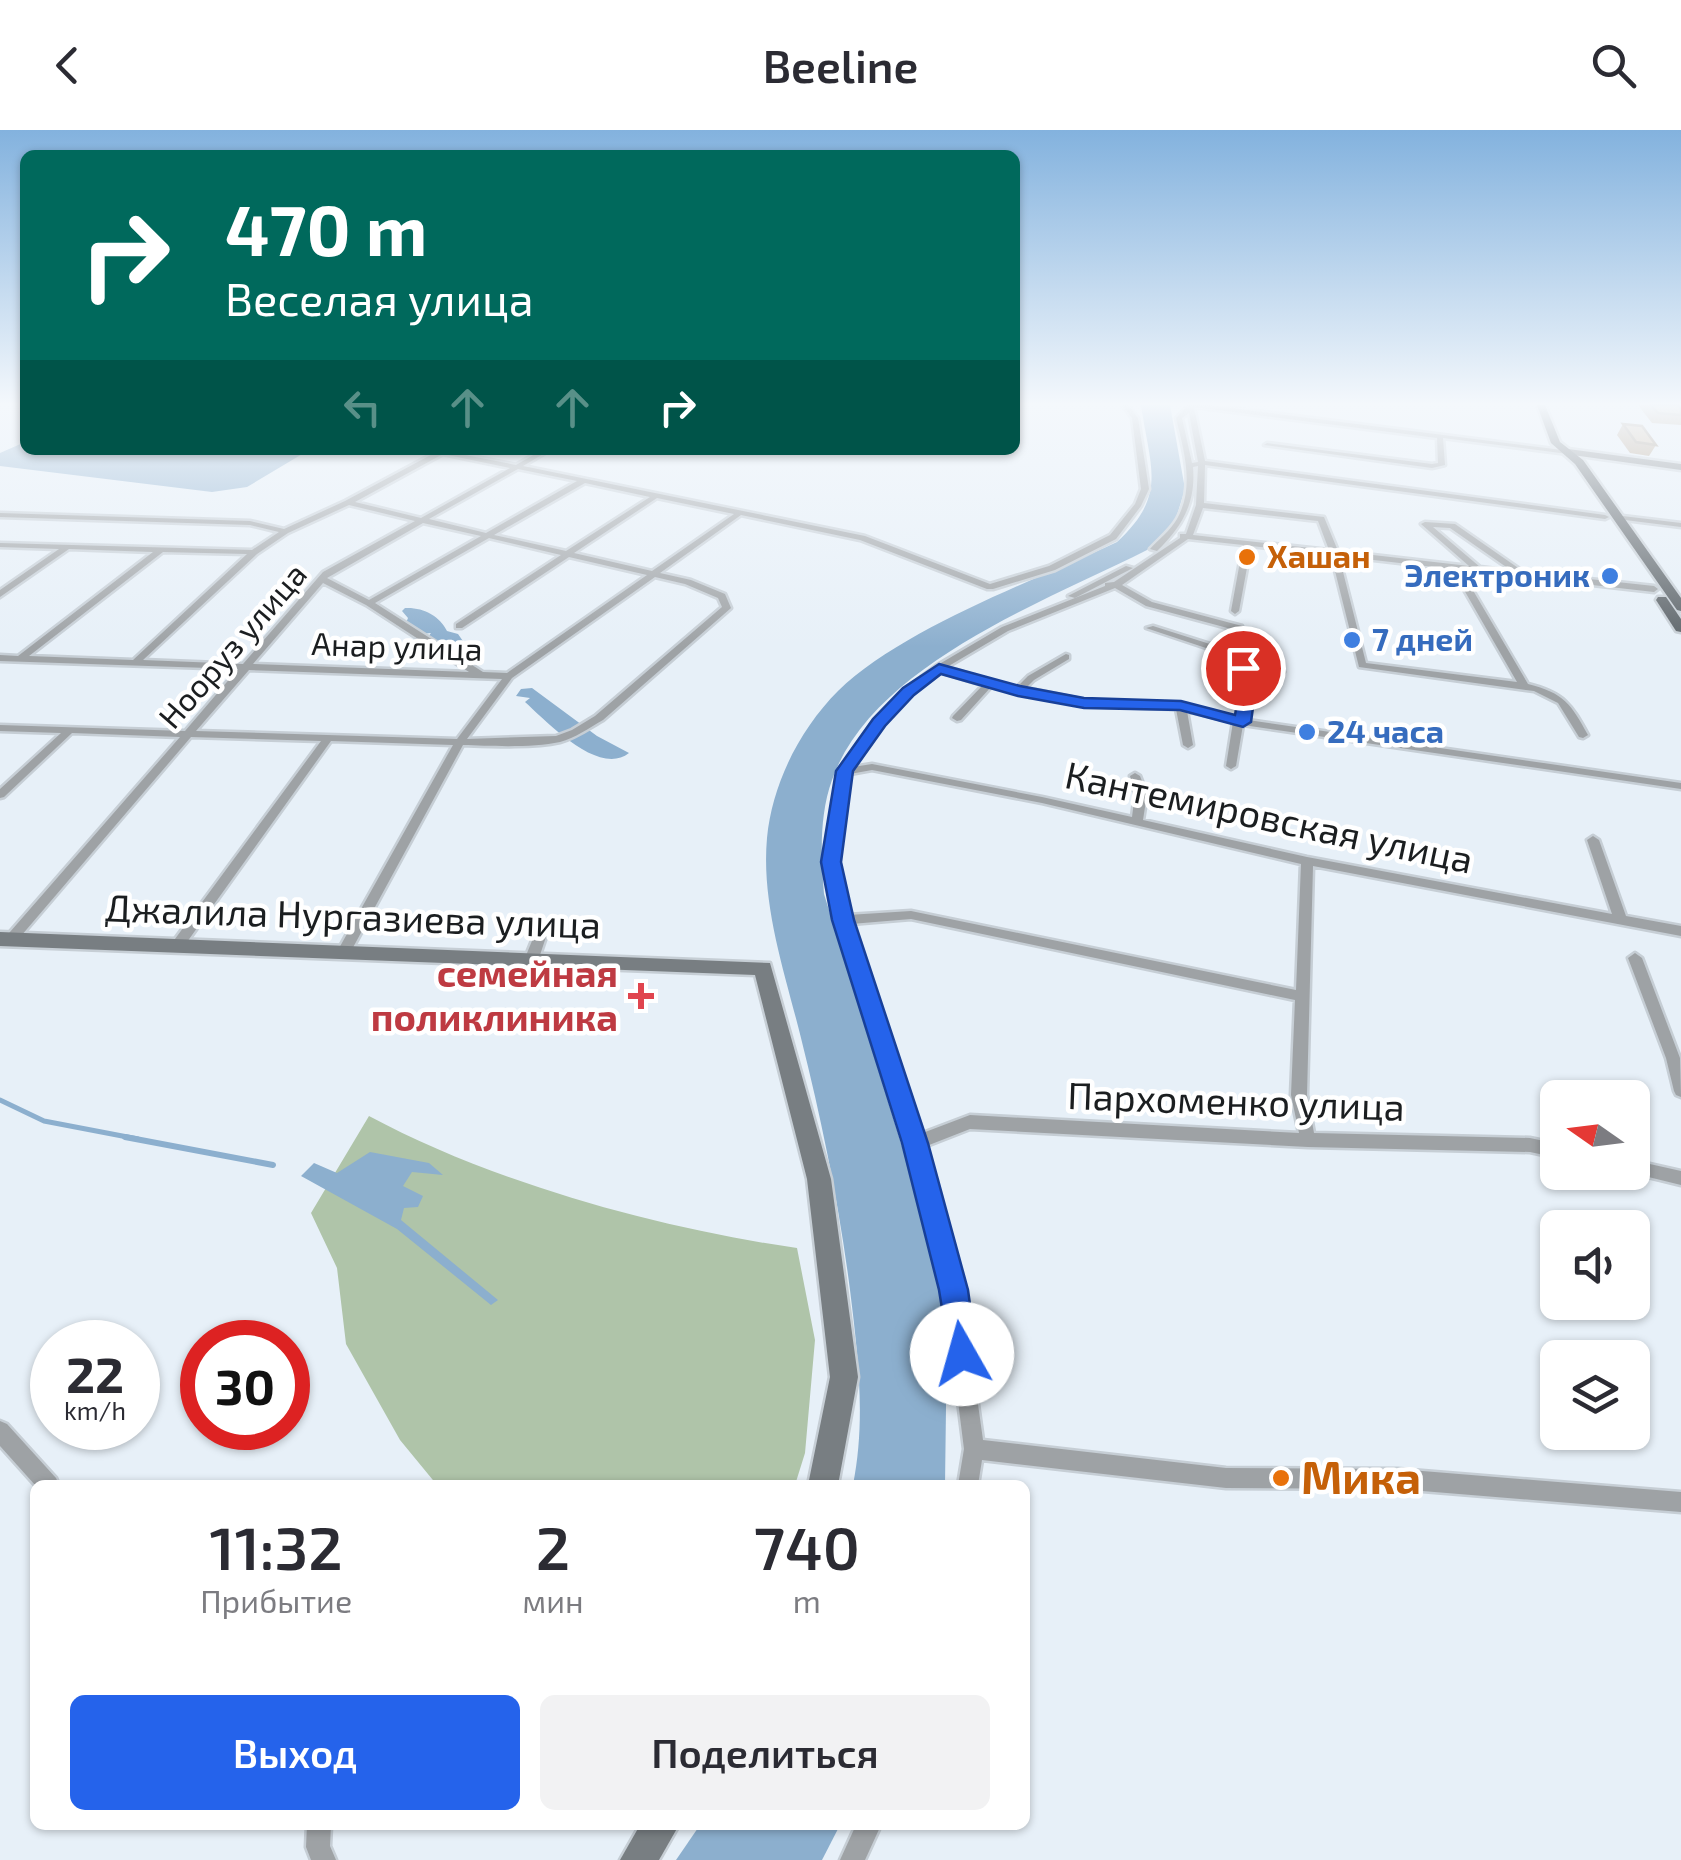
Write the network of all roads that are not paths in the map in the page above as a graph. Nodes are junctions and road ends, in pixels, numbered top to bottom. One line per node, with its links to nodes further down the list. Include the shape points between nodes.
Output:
1 (380, 486): 11 (street)
2 (480, 486): 16 (street, Нооруз улица)
3 (573, 486): 20 (street)
4 (611, 486): 10 (street)
5 (1145, 486): 13 (street, via 1113,537 1052,568 990,587 862,538)
6 (1193, 486): 21 (street, via 1187,512)
7 (1201, 486): 12 (street)
8 (1374, 486): 15 (street)
9 (1586, 486): 15 (main road)
10 (657, 495): 13 (street); 28 (street)
11 (348, 503): 16 (street); 18 (street)
12 (1200, 505): 19 (street); 27 (street, via 1321,520)
13 (740, 513): 31 (street, Анар улица)
14 (0, 514): 18 (street)
15 (1611, 517): 17 (street); 36 (main road); 37 (main road)
16 (416, 520): 20 (street); 33 (street, Нооруз улица)
17 (1681, 526)
18 (286, 530): 26 (street)
19 (1189, 535): 21 (street); 22 (street); 35 (street)
20 (490, 536): 28 (street); 39 (street)
21 (1168, 538): 34 (street, via 1132,567)
22 (1248, 542): 27 (street); 41 (street)
23 (0, 546): 24 (street)
24 (68, 547): 25 (street); 38 (street)
25 (160, 550): 26 (street); 49 (street)
26 (254, 552): 50 (street)
27 (1334, 552): 29 (street); 58 (street, via 1362,665)
28 (567, 555): 31 (street); 43 (street)
29 (1455, 566): 30 (street); 58 (street)
30 (1478, 569): 32 (street); 32 (street, via 1425,524 1452,526)
31 (652, 574): 56 (street, Анар улица); 68 (street, via 710,590 727,608 589,725 558,739)
32 (1521, 574): 36 (street)
33 (322, 579): 39 (street); 51 (street, Нооруз улица)
34 (1092, 584): 35 (street); 42 (street)
35 (1116, 585): 42 (street); 46 (street, via 1148,604 1239,628)
36 (1654, 588): 45 (main road)
37 (1675, 591): 40 (main road)
38 (0, 594)
39 (369, 603): 55 (street)
40 (1681, 607)
41 (1234, 611)
42 (1054, 612): 52 (street, via 1005,629)
43 (460, 626)
44 (1150, 628): 46 (street)
45 (1681, 628)
46 (1240, 656): 53 (street)
47 (1066, 657): 59 (street)
48 (0, 658): 49 (street, Анар улица)
49 (20, 659): 50 (street, Анар улица)
50 (136, 662): 51 (street, Анар улица)
51 (249, 666): 55 (street, Анар улица); 65 (street, Нооруз улица)
52 (939, 668): 57 (street); 71 (street, via 878,722)
53 (1243, 668): 54 (street); 62 (street, via 1248,686)
54 (1279, 672)
55 (482, 675): 56 (street, Анар улица)
56 (509, 676): 68 (street)
57 (989, 684): 59 (street); 61 (street)
58 (1524, 686): 66 (street, via 1563,699)
59 (1018, 691): 60 (street, via 1084,703)
60 (1181, 706): 62 (street); 69 (street)
61 (957, 718)
62 (1240, 722): 70 (street); 73 (street)
63 (0, 728): 64 (street)
64 (70, 730): 65 (street); 74 (street)
65 (192, 733): 67 (street); 82 (street, Нооруз улица)
66 (1583, 735)
67 (329, 737): 68 (street); 83 (street)
68 (460, 742): 84 (street)
69 (1188, 745)
70 (1231, 766)
71 (844, 771): 75 (street, Кантемировская улица, via 872,768); 78 (street, via 831,862)
72 (1135, 776): 75 (street, via 1141,794)
73 (1681, 786)
74 (0, 795)
75 (1137, 822): 77 (street, Кантемировская улица)
76 (1593, 840): 79 (street)
77 (1306, 861): 79 (street, Кантемировская улица); 87 (street)
78 (843, 920): 87 (street, via 910,915); 90 (street)
79 (1621, 920): 80 (street, Кантемировская улица)
80 (1681, 930)
81 (542, 932): 85 (street)
82 (5, 939): 83 (street, Джалила Нургазиева улица)
83 (177, 946): 84 (street, Джалила Нургазиева улица)
84 (345, 950): 85 (street, Джалила Нургазиева улица)
85 (532, 958): 97 (street, Джалила Нургазиева улица, via 763,968 819,1179 844,1376)
86 (1635, 958): 88 (street)
87 (1302, 996): 89 (street, via 1300,1095)
88 (1681, 1091)
89 (1308, 1140): 90 (street, Пархоменко улица, via 970,1122); 91 (street, Пархоменко улица)
90 (915, 1143): 95 (street, via 953,1290)
91 (1540, 1147)
92 (1650, 1171): 93 (street)
93 (1681, 1178)
94 (0, 1431): 96 (street)
95 (974, 1449): 98 (street); 99 (street, via 1226,1478 1398,1478)
96 (44, 1480)
97 (824, 1480)
98 (969, 1480)
99 (1681, 1502)
100 (319, 1830): 103 (street)
101 (658, 1830): 104 (street)
102 (867, 1830): 105 (street)
103 (324, 1860)
104 (638, 1860)
105 (852, 1860)

